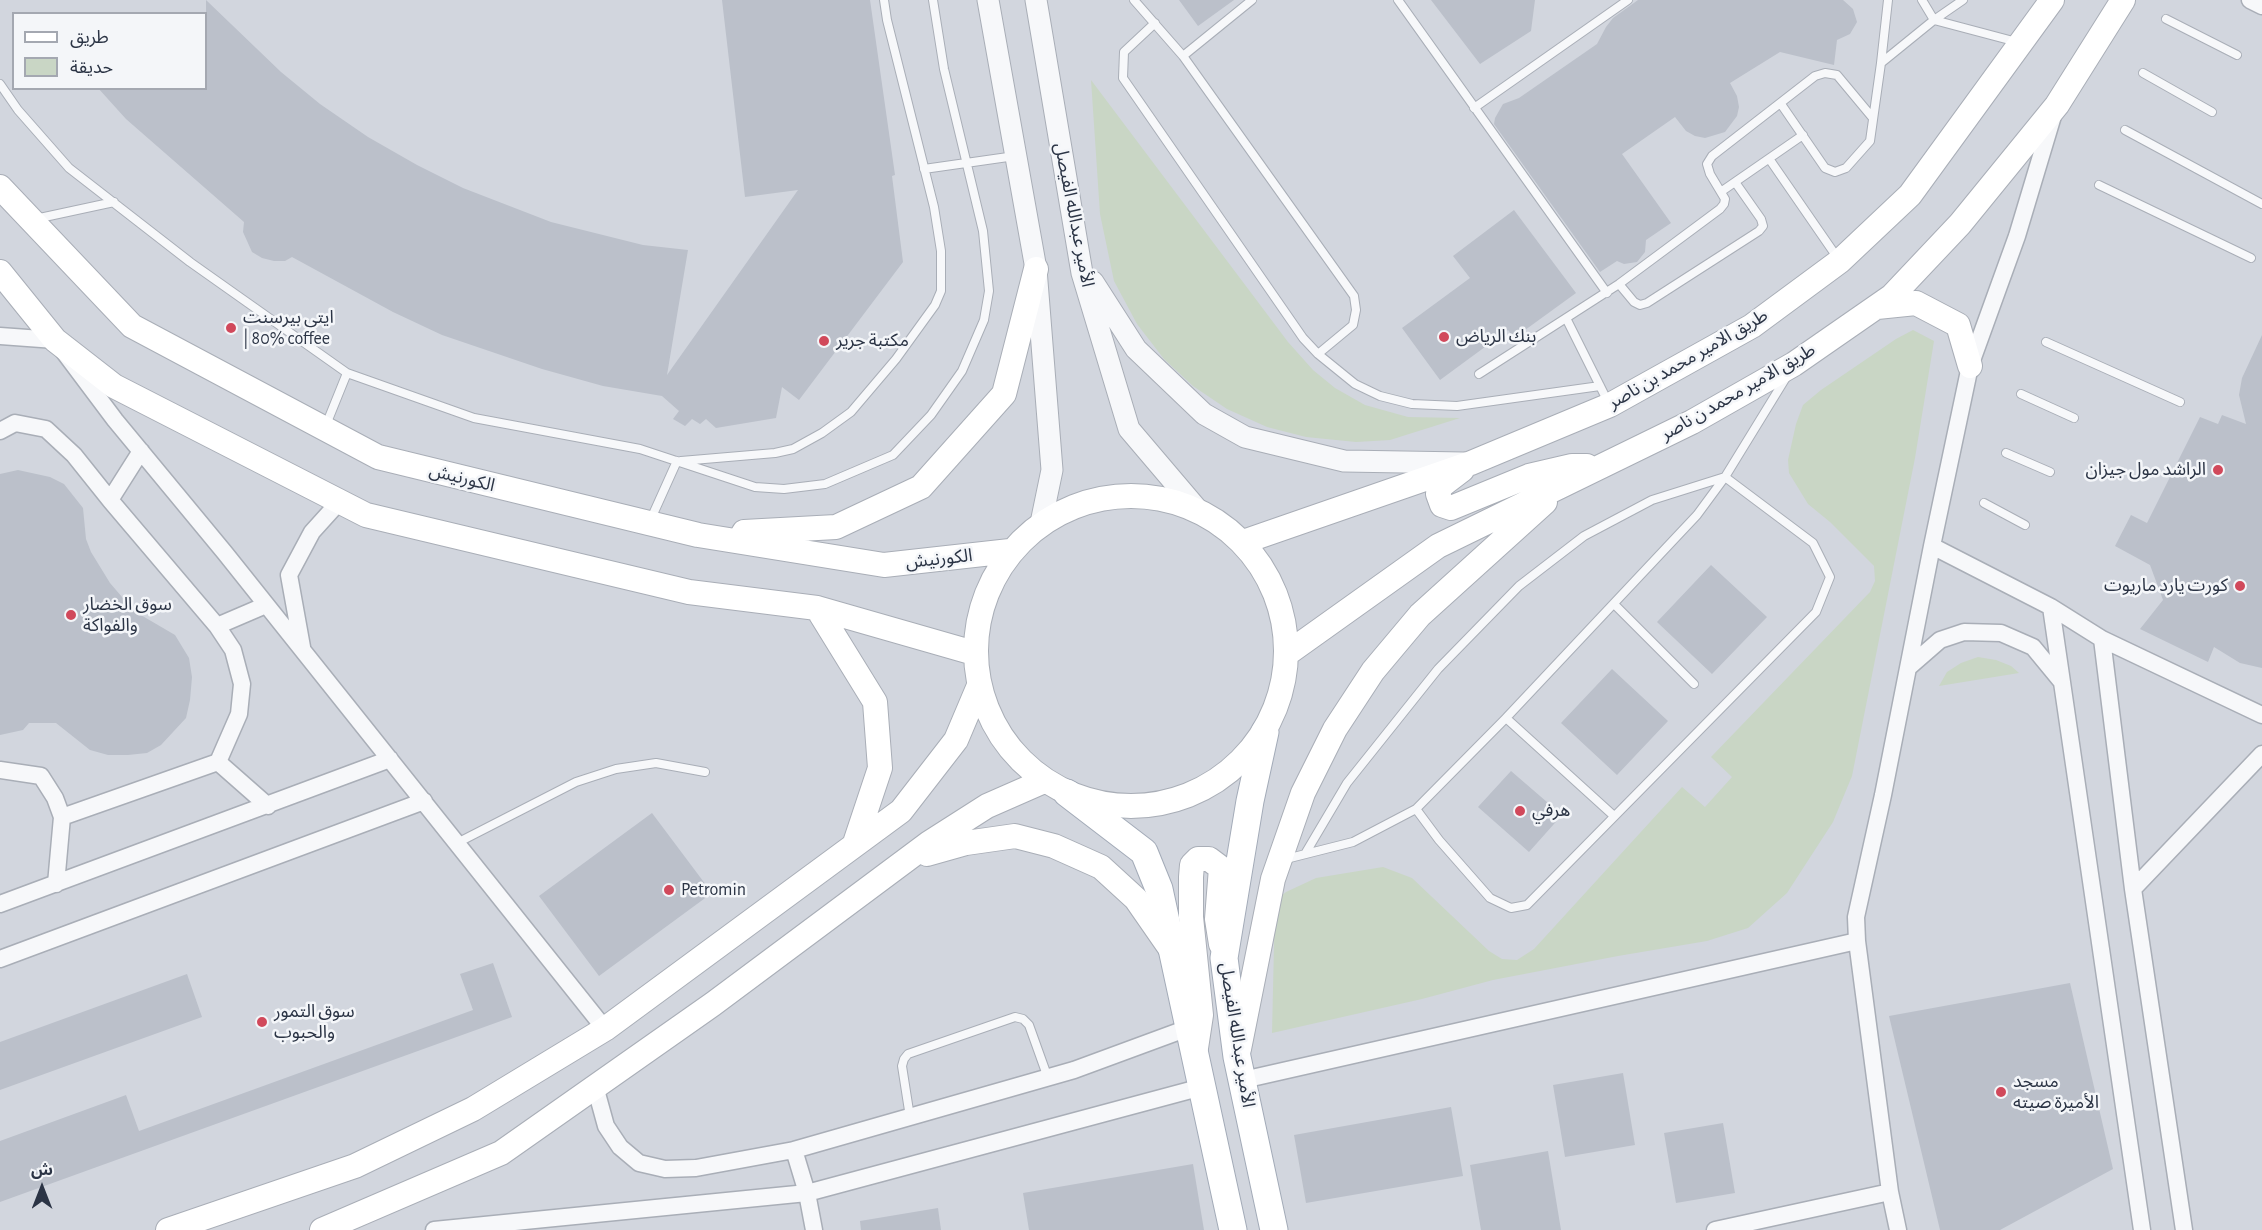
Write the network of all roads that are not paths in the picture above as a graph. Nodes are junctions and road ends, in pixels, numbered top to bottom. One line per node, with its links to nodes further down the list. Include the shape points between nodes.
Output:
1 (884, 0): 35 (lane)
2 (933, 0): 34 (lane, via 944,69)
3 (988, 0): 32 (street)
4 (1036, 0): 44 (street, الأمير عبدالله الفيصل)
5 (1134, 0): 18 (lane)
6 (1252, 0): 21 (lane)
7 (1398, 0): 27 (lane)
8 (1628, 0): 27 (lane)
9 (1888, 0): 22 (lane)
10 (1923, 0): 17 (lane)
11 (1963, 0): 17 (lane)
12 (2052, 0): 19 (main road, طريق الامير محمد بن ناصر)
13 (2123, 0): 26 (main road, طريق الامير محمد ن ناصر)
14 (2250, 0): 15 (street)
15 (2262, 6)
16 (2166, 19): 20 (lane)
17 (1934, 20): 19 (lane); 22 (lane)
18 (1155, 23): 21 (lane); 55 (lane, via 1124,51 1123,78 1303,338)
19 (2020, 43): 45 (main road, طريق الامير محمد بن ناصر, via 1910,195)
20 (2237, 55)
21 (1183, 56): 55 (lane, via 1354,296 1353,325)
22 (1881, 63): 29 (lane)
23 (2143, 73): 28 (lane)
24 (0, 84): 40 (lane, via 69,168)
25 (1780, 104): 29 (lane, via 1815,76 1825,73 1837,75); 31 (lane); 39 (lane, via 1712,156 1707,164)
26 (2056, 105): 50 (main road, طريق الامير محمد ن ناصر, via 1960,224 1892,296); 57 (street, via 2017,236)
27 (1474, 108): 49 (lane)
28 (2212, 112)
29 (1872, 117): 31 (lane, via 1869,141 1863,151 1846,168 1835,172 1825,168)
30 (2125, 130): 41 (lane)
31 (1803, 135): 33 (lane)
32 (1016, 156): 34 (lane); 46 (street)
33 (1770, 160): 36 (lane); 45 (lane)
34 (967, 163): 35 (lane); 68 (lane, via 983,231 989,291 984,320 962,371 931,416 893,455 825,484 784,489 755,487)
35 (924, 170): 68 (lane, via 941,251 941,291 896,359 851,412 793,448)
36 (1736, 182): 39 (lane); 48 (lane, via 1761,219 1763,226 1759,231 1647,303 1634,302)
37 (2099, 185): 43 (lane)
38 (0, 187): 42 (main road, الكورنيش)
39 (1722, 191): 48 (lane, via 1725,199 1720,209)
40 (114, 202): 42 (lane); 58 (lane, via 190,262)
41 (2262, 204)
42 (31, 220): 64 (main road, الكورنيش, via 132,326)
43 (2251, 258)
44 (1080, 261): 69 (street, via 1136,349 1204,414 1245,437 1344,461); 77 (street, الأمير عبدالله الفيصل, via 1129,429)
45 (1840, 261): 61 (main road, طريق الامير محمد بن ناصر, via 1752,326)
46 (1036, 269): 79 (street, via 1052,470); 81 (main road, via 1004,393 921,487 836,527)
47 (0, 272): 53 (main road)
48 (1619, 284): 49 (lane)
49 (1607, 293): 51 (lane)
50 (1874, 308): 56 (main road, طريق الامير محمد ن ناصر); 57 (main road, via 1917,303 1958,325)
51 (1566, 318): 59 (lane); 61 (lane)
52 (0, 336): 53 (street)
53 (55, 340): 66 (street); 75 (main road, via 114,386)
54 (2046, 342): 62 (lane)
55 (1318, 354): 61 (lane, via 1355,384 1380,396 1412,404 1457,406)
56 (1794, 364): 70 (main road, طريق الامير محمد ن ناصر, via 1692,422); 72 (lane)
57 (1970, 366): 83 (street)
58 (347, 373): 64 (lane); 68 (lane, via 474,418 640,448)
59 (1479, 374)
60 (2021, 394): 63 (lane)
61 (1605, 396): 69 (main road, طريق الامير محمد بن ناصر)
62 (2180, 402)
63 (2074, 418)
64 (324, 429): 78 (main road, الكورنيش, via 378,457)
65 (0, 431): 74 (street, via 15,423 46,429 74,455)
66 (141, 451): 74 (street); 86 (street)
67 (2006, 453): 71 (lane)
68 (677, 461): 78 (lane)
69 (1471, 463): 70 (main road, via 1441,486 1438,494 1442,505 1451,507 1529,476 1572,466); 82 (main road, طريق الامير محمد بن ناصر)
70 (1602, 466): 73 (main road, طريق الامير محمد ن ناصر)
71 (2050, 472)
72 (1725, 477): 85 (lane, via 1697,515); 110 (lane, via 1813,543 1830,577 1816,612); 114 (lane, via 1652,500 1584,536 1519,586 1438,669 1347,783)
73 (1565, 484): 93 (main road, طريق الامير محمد ن ناصر, via 1438,546); 116 (main road, via 1420,615 1373,671 1335,729 1303,793)
74 (110, 500): 89 (street)
75 (340, 501): 88 (main road, via 366,515 689,592); 91 (street, via 312,532 289,575)
76 (1984, 503): 80 (lane)
77 (1197, 510): 79 (main road, via 1144,496 1090,500); 82 (main road)
78 (649, 523): 81 (main road, الكورنيش)
79 (1041, 523): 84 (main road)
80 (2025, 525)
81 (698, 535): 84 (main road, الكورنيش, via 884,564)
82 (1243, 542): 93 (main road, via 1268,575 1283,612)
83 (1932, 546): 87 (street); 94 (street)
84 (1010, 551): 92 (main road, via 990,582 978,617)
85 (1614, 604): 96 (lane); 99 (lane)
86 (267, 605): 89 (street); 91 (street)
87 (2051, 607): 90 (street); 95 (street)
88 (817, 608): 92 (main road); 113 (main road, via 874,702 880,768)
89 (217, 626): 103 (street, via 233,650 242,684 239,714)
90 (2102, 639): 98 (street); 118 (street)
91 (303, 651): 102 (street)
92 (974, 653): 97 (main road)
93 (1288, 653): 100 (main road, via 1281,694)
94 (1909, 667): 95 (street, via 1940,640 1964,632 2001,633 2032,647); 120 (street, via 1856,917)
95 (2062, 682): 143 (street)
96 (1694, 684)
97 (978, 688): 106 (main road, via 992,724 1015,756); 113 (main road, via 956,740 901,811)
98 (2262, 715)
99 (1506, 718): 109 (lane); 110 (lane)
100 (1265, 732): 106 (main road, via 1236,767 1198,792 1155,805 1110,806); 122 (main road, الأمير عبدالله الفيصل)
101 (2262, 754): 118 (street)
102 (390, 759): 107 (street); 108 (street)
103 (218, 762): 108 (street); 111 (street)
104 (0, 770): 111 (street, via 41,776)
105 (705, 772): 112 (lane, via 656,763 616,769 576,782)
106 (1055, 787): 115 (main road, via 987,806); 121 (main road, via 1144,852 1159,889)
107 (424, 801): 112 (street); 123 (street)
108 (268, 806): 117 (street)
109 (1416, 809): 110 (lane, via 1490,898 1511,908 1527,905); 114 (lane, via 1353,842)
110 (1614, 816)
111 (62, 817): 117 (street)
112 (457, 843): 125 (street)
113 (855, 843): 125 (main road)
114 (1305, 854): 116 (lane)
115 (907, 860): 121 (main road, via 966,843 1015,836 1054,846 1101,867 1136,899); 129 (main road)
116 (1279, 860): 127 (main road, via 1272,879)
117 (56, 884): 119 (street)
118 (2133, 889): 144 (street)
119 (0, 904)
120 (1857, 941): 127 (street); 133 (street)
121 (1172, 950): 124 (main road)
122 (1224, 958): 126 (main road, via 1217,919 1221,868 1209,859 1198,859 1192,865 1191,877 1201,1015); 127 (main road, الأمير عبدالله الفيصل)
123 (0, 959)
124 (1188, 1028): 126 (main road); 128 (street)
125 (605, 1029): 136 (main road, via 473,1109 356,1166)
126 (1194, 1055): 130 (main road)
127 (1240, 1069): 140 (main road, الأمير عبدالله الفيصل)
128 (1048, 1077): 131 (street); 131 (lane, via 1029,1025 1016,1017 908,1054 902,1066)
129 (595, 1086): 132 (street, via 606,1126 620,1147 639,1163 665,1169 696,1168); 135 (main road, via 501,1152)
130 (1202, 1087): 134 (street); 139 (main road)
131 (910, 1117): 132 (street)
132 (794, 1150): 134 (street)
133 (1890, 1191): 141 (street); 142 (street)
134 (807, 1193): 137 (street); 138 (street)
135 (335, 1229)
136 (168, 1230)
137 (434, 1230)
138 (814, 1230)
139 (1233, 1230)
140 (1274, 1230)
141 (1715, 1230)
142 (1898, 1230)
143 (2142, 1230)
144 (2184, 1230)

